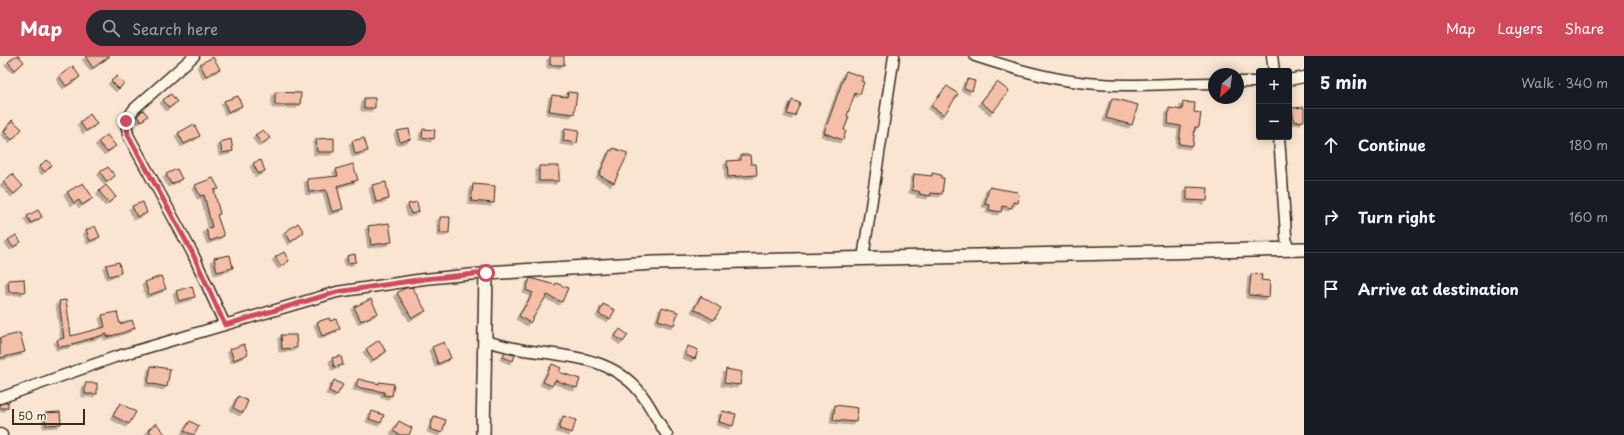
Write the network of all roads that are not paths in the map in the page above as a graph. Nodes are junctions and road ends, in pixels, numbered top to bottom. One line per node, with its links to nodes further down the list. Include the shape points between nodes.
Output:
1 (194, 56): 16 (street, via 134,109 126,121 128,135 192,252)
2 (894, 56): 14 (street)
3 (975, 56): 10 (street, via 1026,72 1079,82)
4 (1272, 56): 5 (street)
5 (1274, 68)
6 (1304, 77): 7 (street)
7 (1292, 79)
8 (1244, 82): 9 (street)
9 (1256, 82)
10 (1208, 83)
11 (1279, 140): 12 (street)
12 (1287, 249): 13 (street); 14 (street)
13 (1304, 249)
14 (863, 258): 15 (street, via 654,263)
15 (486, 273): 16 (street, via 337,292); 17 (street)
16 (225, 325): 18 (street, via 114,357)
17 (485, 341): 19 (street); 20 (street, via 589,360 606,366 626,378 639,391)
18 (0, 398)
19 (483, 435)
20 (667, 435)

